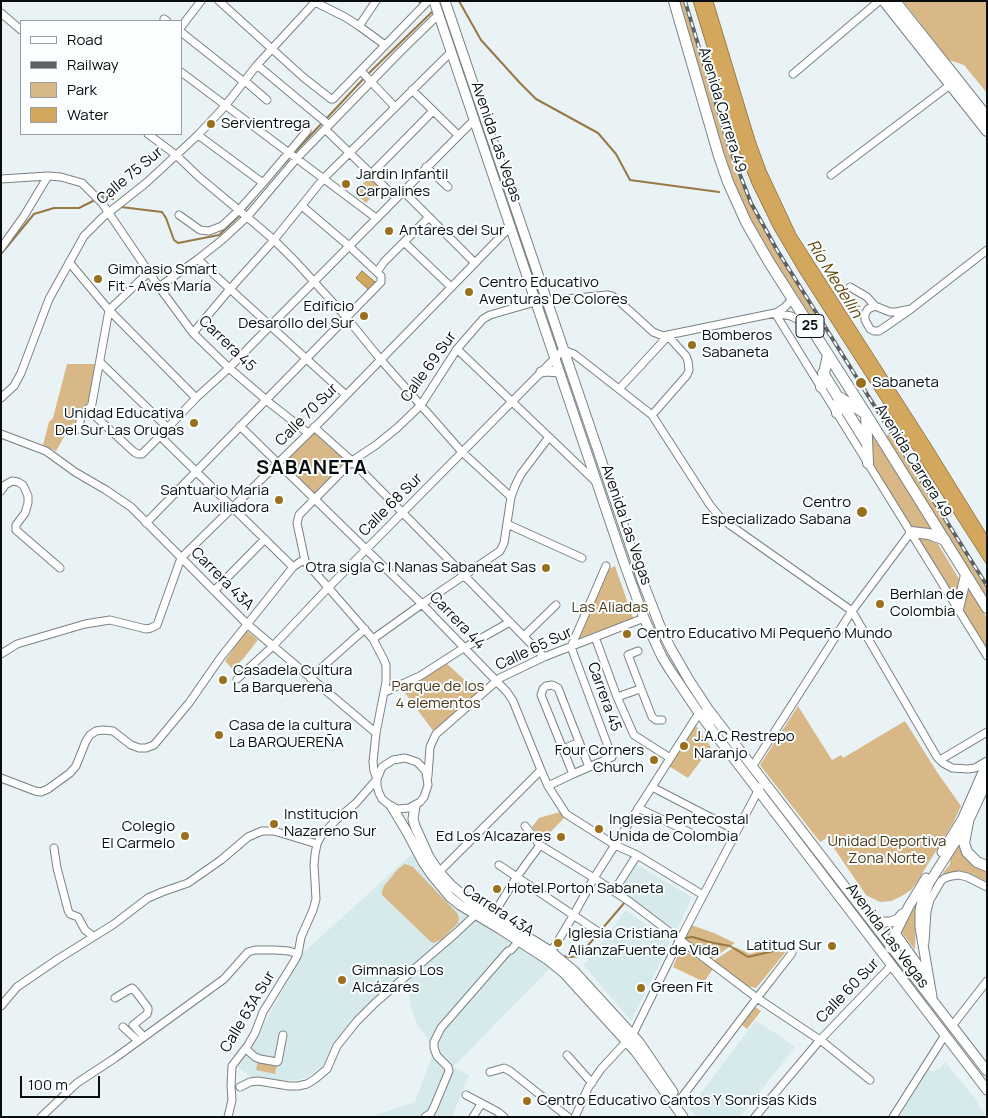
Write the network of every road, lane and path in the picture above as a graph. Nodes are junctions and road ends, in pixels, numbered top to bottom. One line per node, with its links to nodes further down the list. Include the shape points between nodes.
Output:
1 (201, 1): 14 (street)
2 (219, 1): 20 (street)
3 (376, 1): 15 (street)
4 (674, 1): 76 (highway, Avenida Carrera 49 / 25, via 728,182 750,229)
5 (879, 1): 24 (street)
6 (884, 1): 18 (highway)
7 (895, 1): 11 (highway)
8 (315, 2): 15 (street); 20 (street, Calle 75 Sur)
9 (432, 2): 13 (main road, Avenida Las Vegas); 19 (street)
10 (446, 3): 77 (main road, Avenida Las Vegas)
11 (904, 12): 18 (highway); 33 (highway)
12 (1, 13): 16 (street)
13 (438, 13): 21 (main road, Avenida Las Vegas); 25 (street)
14 (182, 26)
15 (359, 26): 19 (street)
16 (20, 29)
17 (182, 33): 26 (street)
18 (915, 41): 27 (highway)
19 (386, 46): 25 (street)
20 (272, 49): 22 (street, Calle 75 Sur); 25 (street, via 334,99)
21 (451, 52): 28 (street); 34 (main road, Avenida Las Vegas)
22 (257, 65): 26 (street, Calle 75 Sur); 35 (street)
23 (182, 73): 30 (street)
24 (792, 74)
25 (366, 76): 31 (street); 35 (street)
26 (245, 81): 29 (street); 30 (street, Calle 75 Sur)
27 (950, 85): 37 (highway); 46 (street)
28 (412, 90): 31 (street); 32 (street)
29 (267, 100)
30 (225, 106): 39 (street, Calle 75 Sur); 43 (street)
31 (395, 106): 41 (street)
32 (434, 111): 40 (street); 45 (street)
33 (987, 117)
34 (474, 120): 40 (street); 60 (main road, Avenida Las Vegas)
35 (327, 125): 41 (street); 43 (street)
36 (307, 131): 43 (street)
37 (987, 131)
38 (149, 135): 42 (street)
39 (198, 135): 42 (street, Calle 75 Sur); 50 (street)
40 (458, 135): 44 (street)
41 (348, 152): 45 (street); 48 (street)
42 (176, 155): 55 (street, Calle 75 Sur); 56 (street)
43 (293, 156): 48 (street); 50 (street); 56 (street)
44 (426, 167): 51 (street); 52 (street)
45 (371, 174): 53 (street)
46 (831, 175)
47 (48, 176): 49 (street, Carrera 45); 55 (street, Carrera 45, via 82,183); 64 (street)
48 (323, 178): 54 (street); 59 (street)
49 (1, 179)
50 (263, 183): 56 (street)
51 (448, 187)
52 (403, 191): 53 (street); 58 (street)
53 (396, 198): 59 (street)
54 (302, 206): 61 (street); 63 (street)
55 (108, 213): 67 (street, Calle 75 Sur, via 84,236); 69 (street, Carrera 45)
56 (243, 213): 57 (street, via 209,231 200,230); 61 (street); 66 (street, via 222,240)
57 (179, 215)
58 (429, 217): 62 (street); 68 (street)
59 (376, 218): 63 (street)
60 (510, 227): 68 (street, Calle 70 Sur); 78 (main road, Avenida Las Vegas)
61 (274, 240): 71 (street); 75 (street)
62 (405, 243): 70 (street); 73 (street)
63 (349, 246): 70 (street); 71 (street)
64 (1, 248)
65 (987, 250): 80 (street)
66 (198, 259): 72 (street); 75 (street)
67 (69, 262): 81 (street); 103 (street, Calle 75 Sur, via 49,300 21,373 14,386)
68 (475, 263): 73 (street, Calle 70 Sur)
69 (149, 272): 72 (street, Carrera 45); 81 (street)
70 (377, 272): 83 (street, via 381,282)
71 (314, 281): 83 (street); 85 (street)
72 (159, 287): 86 (street, Carrera 45)
73 (451, 287): 93 (street, Calle 70 Sur)
74 (850, 287): 79 (street, via 867,296)
75 (230, 289): 85 (street); 86 (street)
76 (792, 299): 82 (street); 84 (highway, Avenida Carrera 49 / 25)
77 (546, 300): 78 (street, Calle 69 Sur); 87 (street, Calle 69 Sur, via 600,294 612,296 653,332); 89 (main road, Avenida Las Vegas)
78 (535, 302): 88 (street, Calle 69 Sur, via 486,316); 92 (main road, Avenida Las Vegas)
79 (875, 306): 80 (street, via 890,312); 80 (street, via 865,314 865,320 874,331)
80 (910, 309)
81 (109, 310): 94 (street); 104 (street)
82 (775, 313): 84 (street, via 792,316); 87 (street); 99 (street)
83 (346, 317): 91 (street); 93 (street)
84 (809, 325): 90 (highway, Avenida Carrera 49 / 25)
85 (270, 326): 91 (street); 95 (street)
86 (194, 333): 95 (street, Carrera 45)
87 (668, 336): 100 (street); 111 (street, via 686,356 689,366 687,375)
88 (458, 349): 106 (street, Calle 69 Sur); 107 (street)
89 (563, 350): 92 (street, Calle 68 Sur); 100 (street, via 574,354); 177 (main road, Avenida Las Vegas, via 660,626 689,680)
90 (828, 354): 98 (highway); 110 (highway, Avenida Carrera 49 / 25)
91 (306, 358): 101 (street); 105 (street)
92 (554, 359): 96 (street, Calle 68 Sur); 97 (main road, Avenida Las Vegas)
93 (381, 360): 101 (street, Calle 70 Sur); 106 (street)
94 (100, 362): 108 (street); 113 (street)
95 (228, 368): 104 (street); 105 (street, Carrera 45)
96 (541, 372): 97 (main road); 107 (street, Calle 68 Sur)
97 (559, 372): 125 (main road, Avenida Las Vegas)
98 (824, 373): 99 (highway); 102 (highway)
99 (821, 387): 109 (street)
100 (619, 389): 111 (street)
101 (346, 395): 115 (street, Calle 70 Sur)
102 (838, 397): 109 (highway); 110 (highway); 119 (highway)
103 (1, 398)
104 (196, 398): 113 (street)
105 (266, 399): 112 (street); 115 (street, Carrera 45)
106 (420, 401): 120 (street); 121 (street, Calle 69 Sur, via 397,428)
107 (512, 402): 118 (street); 120 (street, Calle 68 Sur)
108 (91, 408): 114 (street, via 82,415); 117 (street, via 95,416 138,454 142,454)
109 (837, 412): 123 (street)
110 (866, 414): 119 (highway); 135 (highway, Avenida Carrera 49 / 25)
111 (652, 415): 151 (street, via 719,516)
112 (240, 426): 122 (street, Carrera 44); 124 (street)
113 (168, 428): 117 (street)
114 (81, 430)
115 (311, 430): 121 (street, Carrera 45); 122 (street, Calle 70 Sur)
116 (1, 434): 131 (street, Carrera 43A, via 46,451 131,507)
117 (160, 436): 124 (street)
118 (549, 437): 125 (street); 127 (street, via 521,474)
119 (867, 443): 123 (highway)
120 (462, 452): 127 (street); 130 (street, Calle 68 Sur)
121 (352, 461): 128 (street, Calle 69 Sur); 130 (street, Carrera 45)
122 (278, 463): 128 (street, Carrera 44); 129 (street, Calle 70 Sur)
123 (868, 463): 133 (street)
124 (196, 472): 129 (street); 131 (street)
125 (596, 482): 152 (main road, Avenida Las Vegas)
126 (1, 491): 142 (street, via 12,481 23,485 28,502 16,530)
127 (511, 497): 132 (street)
128 (315, 499): 136 (street, Carrera 44); 139 (street, Calle 69 Sur, via 297,518)
129 (233, 508): 134 (street); 137 (street, Calle 70 Sur)
130 (402, 513): 136 (street, Calle 68 Sur); 144 (street, Carrera 45)
131 (146, 523): 137 (street, Carrera 43A)
132 (507, 524): 138 (street); 144 (street, via 500,551)
133 (911, 532): 135 (highway); 150 (street); 151 (street)
134 (265, 539): 141 (street); 146 (street)
135 (945, 540): 143 (highway, Avenida Carrera 49 / 25)
136 (367, 549): 145 (street, Calle 68 Sur); 147 (street, Carrera 44)
137 (181, 558): 146 (street, Carrera 43A); 163 (street, Calle 70 Sur, via 156,625 151,628 110,620 86,624 17,644)
138 (582, 558)
139 (305, 560): 141 (street); 145 (street)
140 (606, 566): 160 (street)
141 (293, 567): 154 (street)
142 (60, 568)
143 (966, 575): 149 (highway, Avenida Carrera 49 / 25); 150 (highway)
144 (464, 576): 147 (street); 153 (street, Carrera 45)
145 (329, 588): 155 (street); 159 (street, Calle 68 Sur)
146 (214, 591): 154 (street, Carrera 43A)
147 (422, 604): 158 (street); 161 (street, Carrera 44)
148 (556, 605): 156 (street)
149 (987, 608)
150 (958, 609): 164 (street)
151 (852, 610): 180 (street); 183 (street)
152 (644, 618): 157 (street, Calle 65 Sur); 172 (main road, Avenida Las Vegas, via 670,670)
153 (510, 622): 156 (street, Carrera 45); 161 (street)
154 (247, 624): 159 (street, Carrera 43A); 186 (street, via 154,744 139,748 113,731 96,731 86,741 70,773 42,792)
155 (365, 630): 158 (street); 166 (street)
156 (524, 636): 165 (street, Carrera 45)
157 (595, 637): 160 (street, Calle 65 Sur); 171 (street)
158 (373, 639): 170 (street, via 386,665)
159 (273, 646): 166 (street, Carrera 43A); 167 (street, Calle 68 Sur)
160 (571, 647): 165 (street, Calle 65 Sur); 182 (street, Carrera 45, via 612,758)
161 (464, 648): 168 (street, Carrera 44); 170 (street, via 420,676)
162 (638, 651): 169 (street, via 628,655)
163 (1, 654)
164 (987, 656)
165 (544, 657): 168 (street, Calle 65 Sur)
166 (310, 678): 175 (street, Carrera 43A)
167 (237, 679)
168 (497, 681): 184 (street, Carrera 44, via 513,701); 187 (street, Calle 65 Sur, via 436,734 430,747)
169 (640, 689): 171 (street); 173 (street, via 652,717)
170 (384, 693): 175 (street)
171 (617, 697): 179 (street, via 634,735)
172 (699, 713): 177 (street, via 707,715 724,736); 179 (street); 193 (main road, Avenida Las Vegas)
173 (662, 720)
174 (987, 732): 180 (street)
175 (376, 733): 188 (street, via 373,762)
176 (579, 742): 178 (street); 178 (street, via 558,688 546,686 541,695); 182 (street)
177 (734, 742): 183 (main road, Avenida Las Vegas)
178 (563, 749): 185 (street)
179 (670, 758): 192 (street)
180 (940, 760): 181 (street, via 960,769 975,768)
181 (987, 762): 214 (main road, Calle 60 Sur, via 959,825)
182 (590, 767): 185 (street)
183 (752, 767): 189 (main road, Avenida Las Vegas)
184 (541, 770): 191 (street, Carrera 44); 208 (street)
185 (573, 774): 191 (street)
186 (1, 778)
187 (428, 778): 188 (street, via 417,762 399,758 382,767); 194 (street, via 424,797)
188 (377, 779): 195 (street, via 378,792); 201 (street, via 324,832)
189 (763, 781): 193 (street); 219 (main road, Avenida Las Vegas)
190 (987, 781): 197 (main road)
191 (548, 786): 203 (street, Carrera 44, via 566,814)
192 (652, 787): 196 (street); 199 (street)
193 (758, 791): 199 (street); 215 (main road, Avenida Las Vegas)
194 (415, 806): 195 (street, via 404,809); 208 (main road, Carrera 43A, via 415,826)
195 (392, 807): 216 (main road, Carrera 43A, via 431,874 450,897)
196 (638, 808): 200 (street); 203 (street)
197 (968, 822): 207 (highway, via 964,843 972,857); 230 (main road, via 924,892 920,920)
198 (524, 826): 202 (street)
199 (737, 831): 213 (street)
200 (691, 833)
201 (318, 844): 223 (street, via 274,831 262,831 242,841 188,883 148,898); 228 (street, via 314,865 316,898 301,936)
202 (540, 845): 209 (street); 210 (street)
203 (615, 845): 205 (street, Carrera 44); 210 (street)
204 (54, 848): 223 (street, via 68,910)
205 (636, 856): 212 (street); 213 (street, Carrera 44)
206 (499, 866): 209 (street)
207 (987, 866)
208 (439, 872): 217 (main road, Carrera 43A, via 464,896)
209 (516, 878): 217 (street); 218 (street)
210 (594, 878): 212 (street); 218 (street)
211 (987, 887): 230 (street, via 959,875 942,880 934,890 927,911)
212 (614, 891): 224 (street)
213 (703, 895): 224 (street)
214 (909, 906): 219 (main road, via 894,921); 221 (main road, Calle 60 Sur)
215 (851, 912): 222 (main road, via 876,937); 231 (main road, Avenida Las Vegas)
216 (474, 914): 225 (main road, Carrera 43A); 252 (street, via 357,1021 337,1046 327,1068 315,1079 298,1086 250,1082)
217 (493, 915): 229 (main road, Carrera 43A)
218 (573, 916): 220 (street); 229 (street, via 555,946)
219 (871, 920): 222 (main road, Avenida Las Vegas)
220 (597, 930)
221 (895, 933): 226 (main road, Calle 60 Sur); 233 (main road)
222 (882, 934): 226 (main road, Avenida Las Vegas)
223 (93, 936): 238 (street, via 17,987)
224 (680, 939): 236 (street); 243 (street)
225 (517, 940): 243 (main road, Carrera 43A, via 564,973); 259 (street, via 437,1035 434,1048 449,1071 434,1107)
226 (890, 944): 231 (main road, Calle 60 Sur); 232 (main road, Avenida Las Vegas)
227 (792, 953): 236 (street)
228 (298, 954): 244 (street, via 275,950 248,952 224,979); 246 (street, Calle 63A Sur)
229 (555, 954): 243 (main road, Carrera 43A, via 574,971)
230 (924, 954): 233 (main road)
231 (892, 965): 232 (main road); 242 (main road, Avenida Las Vegas); 245 (street, Calle 60 Sur)
232 (908, 968): 233 (main road); 237 (main road, Avenida Las Vegas)
233 (924, 968): 237 (main road)
234 (987, 980): 239 (street)
235 (115, 998): 244 (street, via 133,988 148,1008 133,1026)
236 (757, 998): 245 (street); 255 (street)
237 (932, 1000): 239 (main road, Avenida Las Vegas)
238 (1, 1006)
239 (952, 1026): 248 (main road, Avenida Las Vegas)
240 (123, 1027): 244 (street)
241 (283, 1035): 246 (street, via 277,1062 260,1059)
242 (945, 1035): 253 (main road, Avenida Las Vegas); 267 (street)
243 (629, 1038): 251 (street); 255 (main road, Carrera 43A, via 638,1042); 264 (main road, Carrera 43A)
244 (141, 1039): 257 (street, via 77,1083)
245 (820, 1040): 250 (street); 266 (street, Calle 60 Sur)
246 (246, 1048): 258 (street, Calle 63A Sur, via 232,1069 232,1100)
247 (567, 1055): 251 (street)
248 (987, 1071)
249 (490, 1072): 262 (street, via 504,1068 510,1071)
250 (870, 1080)
251 (592, 1083): 263 (street)
252 (240, 1087)
253 (987, 1090)
254 (466, 1095): 256 (street)
255 (679, 1101): 265 (main road, Carrera 43A)
256 (481, 1104): 260 (street); 261 (street)
257 (41, 1117)
258 (228, 1117)
259 (425, 1117)
260 (473, 1117)
261 (504, 1117)
262 (568, 1117)
263 (575, 1117)
264 (683, 1117)
265 (690, 1117)
266 (755, 1117)
267 (893, 1117)

